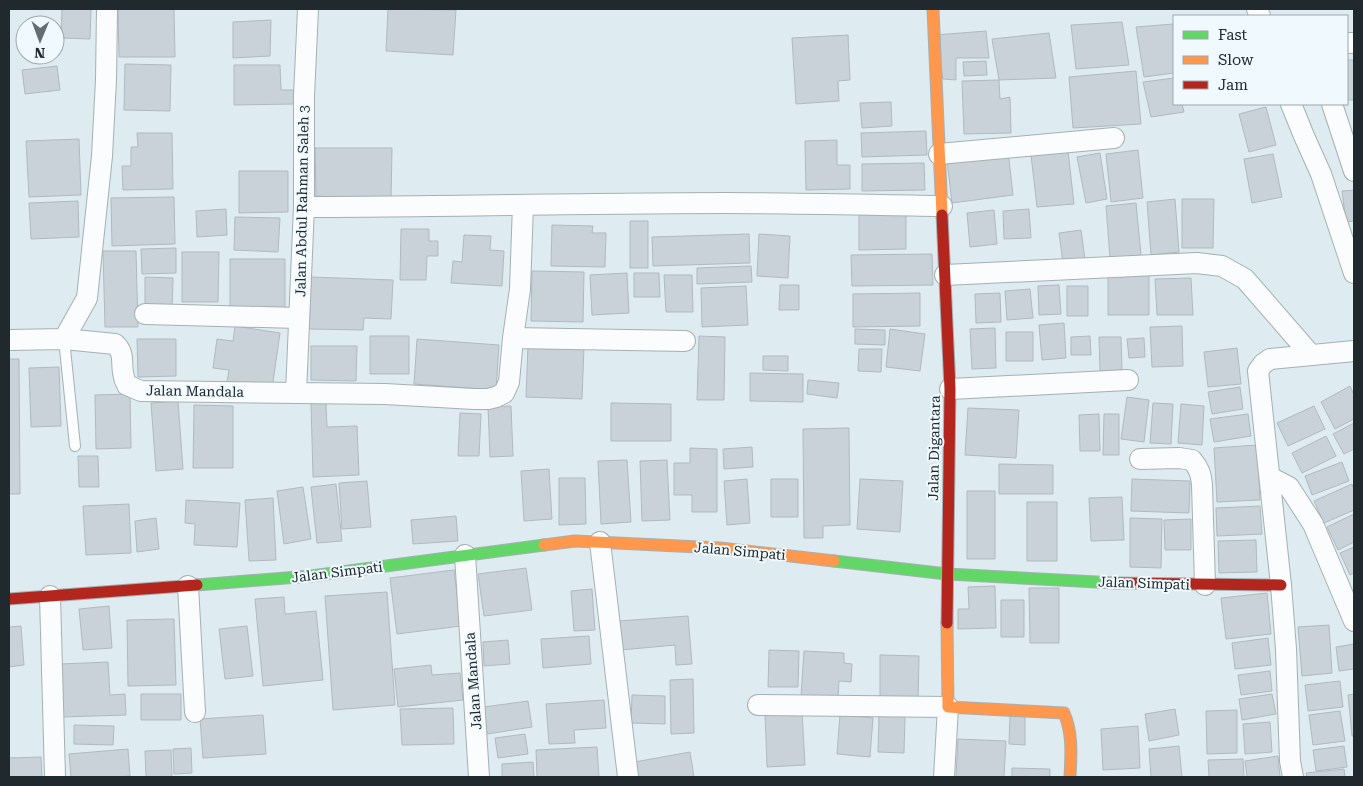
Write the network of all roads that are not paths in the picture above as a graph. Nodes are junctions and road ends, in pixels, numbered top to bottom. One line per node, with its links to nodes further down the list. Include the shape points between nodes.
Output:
1 (107, 9): 18 (street, via 102,156 87,298)
2 (308, 9): 12 (street, Jalan Abdul Rahman Saleh 3)
3 (933, 9): 7 (street, Jalan Digantara)
4 (1292, 105): 9 (street)
5 (1332, 105): 8 (street)
6 (1114, 138): 7 (street)
7 (939, 154): 11 (street, Jalan Digantara)
8 (1354, 172): 9 (street)
9 (1321, 174): 13 (street)
10 (523, 205): 11 (street); 12 (street); 17 (street, via 520,289)
11 (942, 206): 14 (street, Jalan Digantara)
12 (304, 207): 16 (street, Jalan Abdul Rahman Saleh 3)
13 (1354, 272)
14 (945, 275): 22 (street, via 1197,263 1222,266 1245,280); 24 (street, Jalan Digantara)
15 (145, 314): 16 (street)
16 (298, 318): 25 (street, Jalan Abdul Rahman Saleh 3)
17 (513, 338): 20 (street); 25 (street, Jalan Mandala, via 509,382 504,393 488,399)
18 (64, 339): 19 (street, Jalan Mandala); 25 (street, Jalan Mandala, via 115,344 120,348 127,385 141,391); 26 (lane)
19 (9, 340)
20 (684, 341)
21 (1354, 351): 22 (street)
22 (1310, 355): 28 (street, via 1270,360 1258,371)
23 (1128, 380): 24 (street)
24 (950, 389): 31 (street, Jalan Digantara)
25 (296, 392)
26 (75, 446)
27 (1140, 459): 32 (street, via 1185,459 1198,466 1202,485)
28 (1270, 477): 33 (street); 37 (street, via 1289,487 1313,524)
29 (600, 542): 30 (street, Jalan Simpati, via 574,541); 31 (street, Jalan Simpati, via 720,548); 43 (street)
30 (465, 555): 34 (street, Jalan Simpati, via 311,576); 42 (street, Jalan Mandala)
31 (947, 574): 32 (street, Jalan Simpati, via 1136,584); 39 (street, Jalan Digantara)
32 (1205, 584): 33 (street, Jalan Simpati)
33 (1281, 585): 46 (street)
34 (188, 586): 35 (street, Jalan Simpati); 40 (street)
35 (50, 596): 36 (street, Jalan Simpati); 41 (street)
36 (9, 599)
37 (1354, 621)
38 (758, 705): 39 (street)
39 (948, 707): 44 (street); 45 (street, via 1064,714 1071,732)
40 (195, 712)
41 (55, 777)
42 (479, 777)
43 (628, 777)
44 (944, 777)
45 (1070, 777)
46 (1293, 777)

